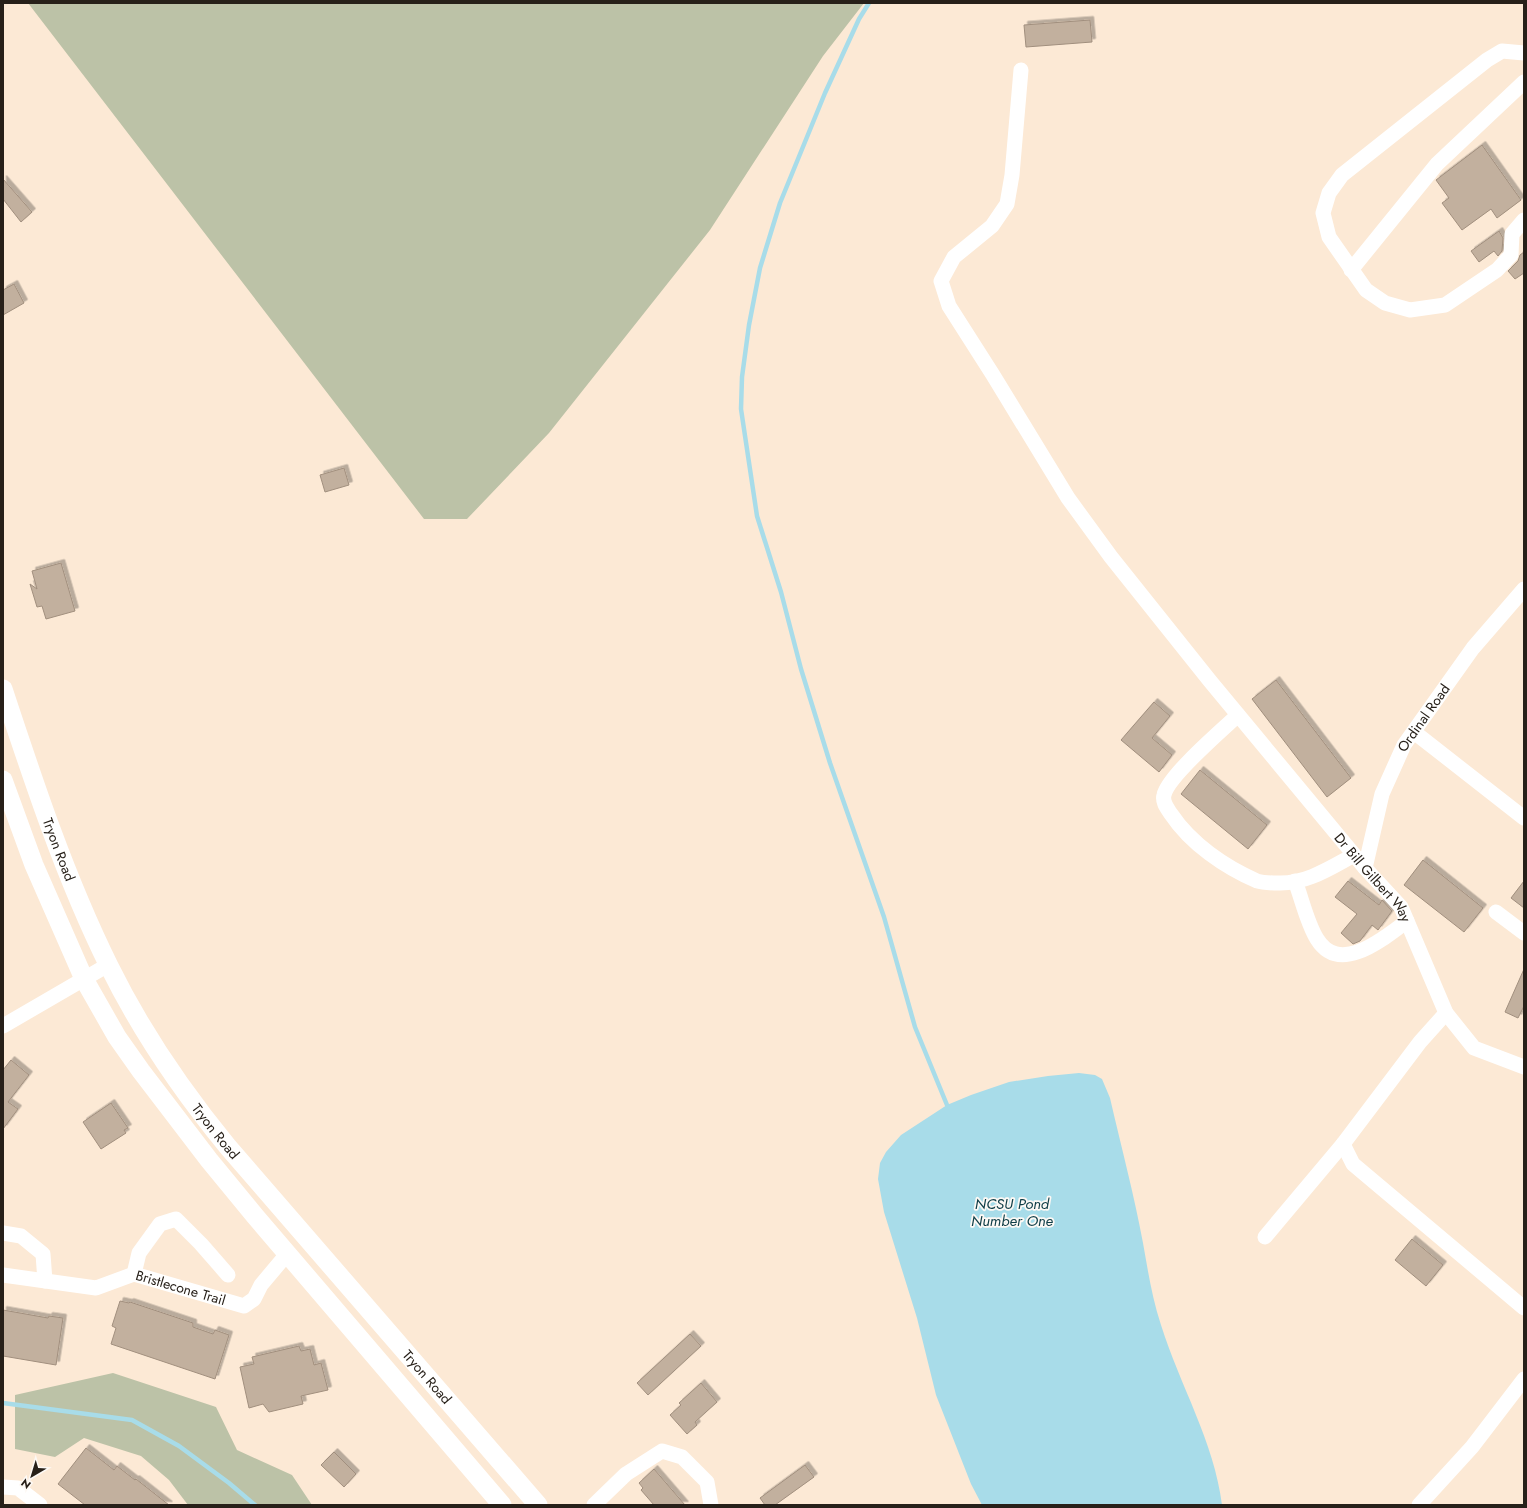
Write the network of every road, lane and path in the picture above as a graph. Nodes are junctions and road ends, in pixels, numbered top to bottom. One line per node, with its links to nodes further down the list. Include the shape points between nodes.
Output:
1 (1524, 52): 5 (street, via 1502,51 1486,60 1342,175 1329,192 1323,213 1329,237)
2 (1021, 70): 8 (street, Dr Bill Gilbert Way, via 1007,204 992,226 954,257 942,281 949,306 1068,498 1111,557)
3 (1524, 82): 5 (street, via 1437,164)
4 (1524, 220): 5 (street, via 1512,234 1511,255 1497,270 1445,305 1410,310 1385,303 1366,290)
5 (1351, 270)
6 (1524, 589): 9 (street, Ordinal Road, via 1473,648)
7 (3, 689): 18 (main road, Tryon Road, via 60,854)
8 (1238, 715): 12 (street, Dr Bill Gilbert Way); 14 (street, via 1178,773 1166,790 1164,803 1186,832 1213,856 1229,866 1258,881)
9 (1414, 732): 11 (street); 13 (street, Ordinal Road, via 1404,745 1382,794)
10 (3, 780): 19 (main road, Tryon Road, via 34,865)
11 (1524, 818)
12 (1354, 855): 13 (street, Dr Bill Gilbert Way); 14 (street, via 1322,872)
13 (1365, 868): 16 (street, Dr Bill Gilbert Way, via 1401,907)
14 (1296, 881): 16 (street, via 1315,935 1332,953 1350,955 1365,949)
15 (1496, 912): 17 (street)
16 (1407, 921): 20 (street, Dr Bill Gilbert Way)
17 (1524, 933)
18 (108, 965): 19 (street); 36 (main road, Tryon Road, via 165,1063 205,1120)
19 (84, 979): 21 (street); 26 (main road, Tryon Road, via 117,1037 167,1108)
20 (1446, 1012): 22 (street, Dr Bill Gilbert Way, via 1474,1048); 23 (street, via 1420,1042)
21 (3, 1026)
22 (1524, 1067)
23 (1343, 1144): 25 (street); 31 (street, via 1353,1164)
24 (3, 1233): 30 (street, via 21,1236 43,1254)
25 (1265, 1237)
26 (287, 1254): 27 (street, Bristlecone Trail, via 261,1285 254,1299 244,1306); 35 (main road, Tryon Road)
27 (134, 1274): 29 (street, via 139,1252 160,1224 176,1219); 30 (street, Bristlecone Trail, via 96,1288)
28 (3, 1275): 30 (street, Bristlecone Trail)
29 (228, 1276)
30 (44, 1281)
31 (1524, 1308)
32 (1524, 1379): 39 (street, via 1472,1447)
33 (3, 1487): 34 (street, via 18,1488)
34 (40, 1505)
35 (502, 1505)
36 (538, 1505)
37 (594, 1505): 38 (street, via 626,1474 662,1451 682,1457 707,1482)
38 (711, 1505)
39 (1419, 1505)

